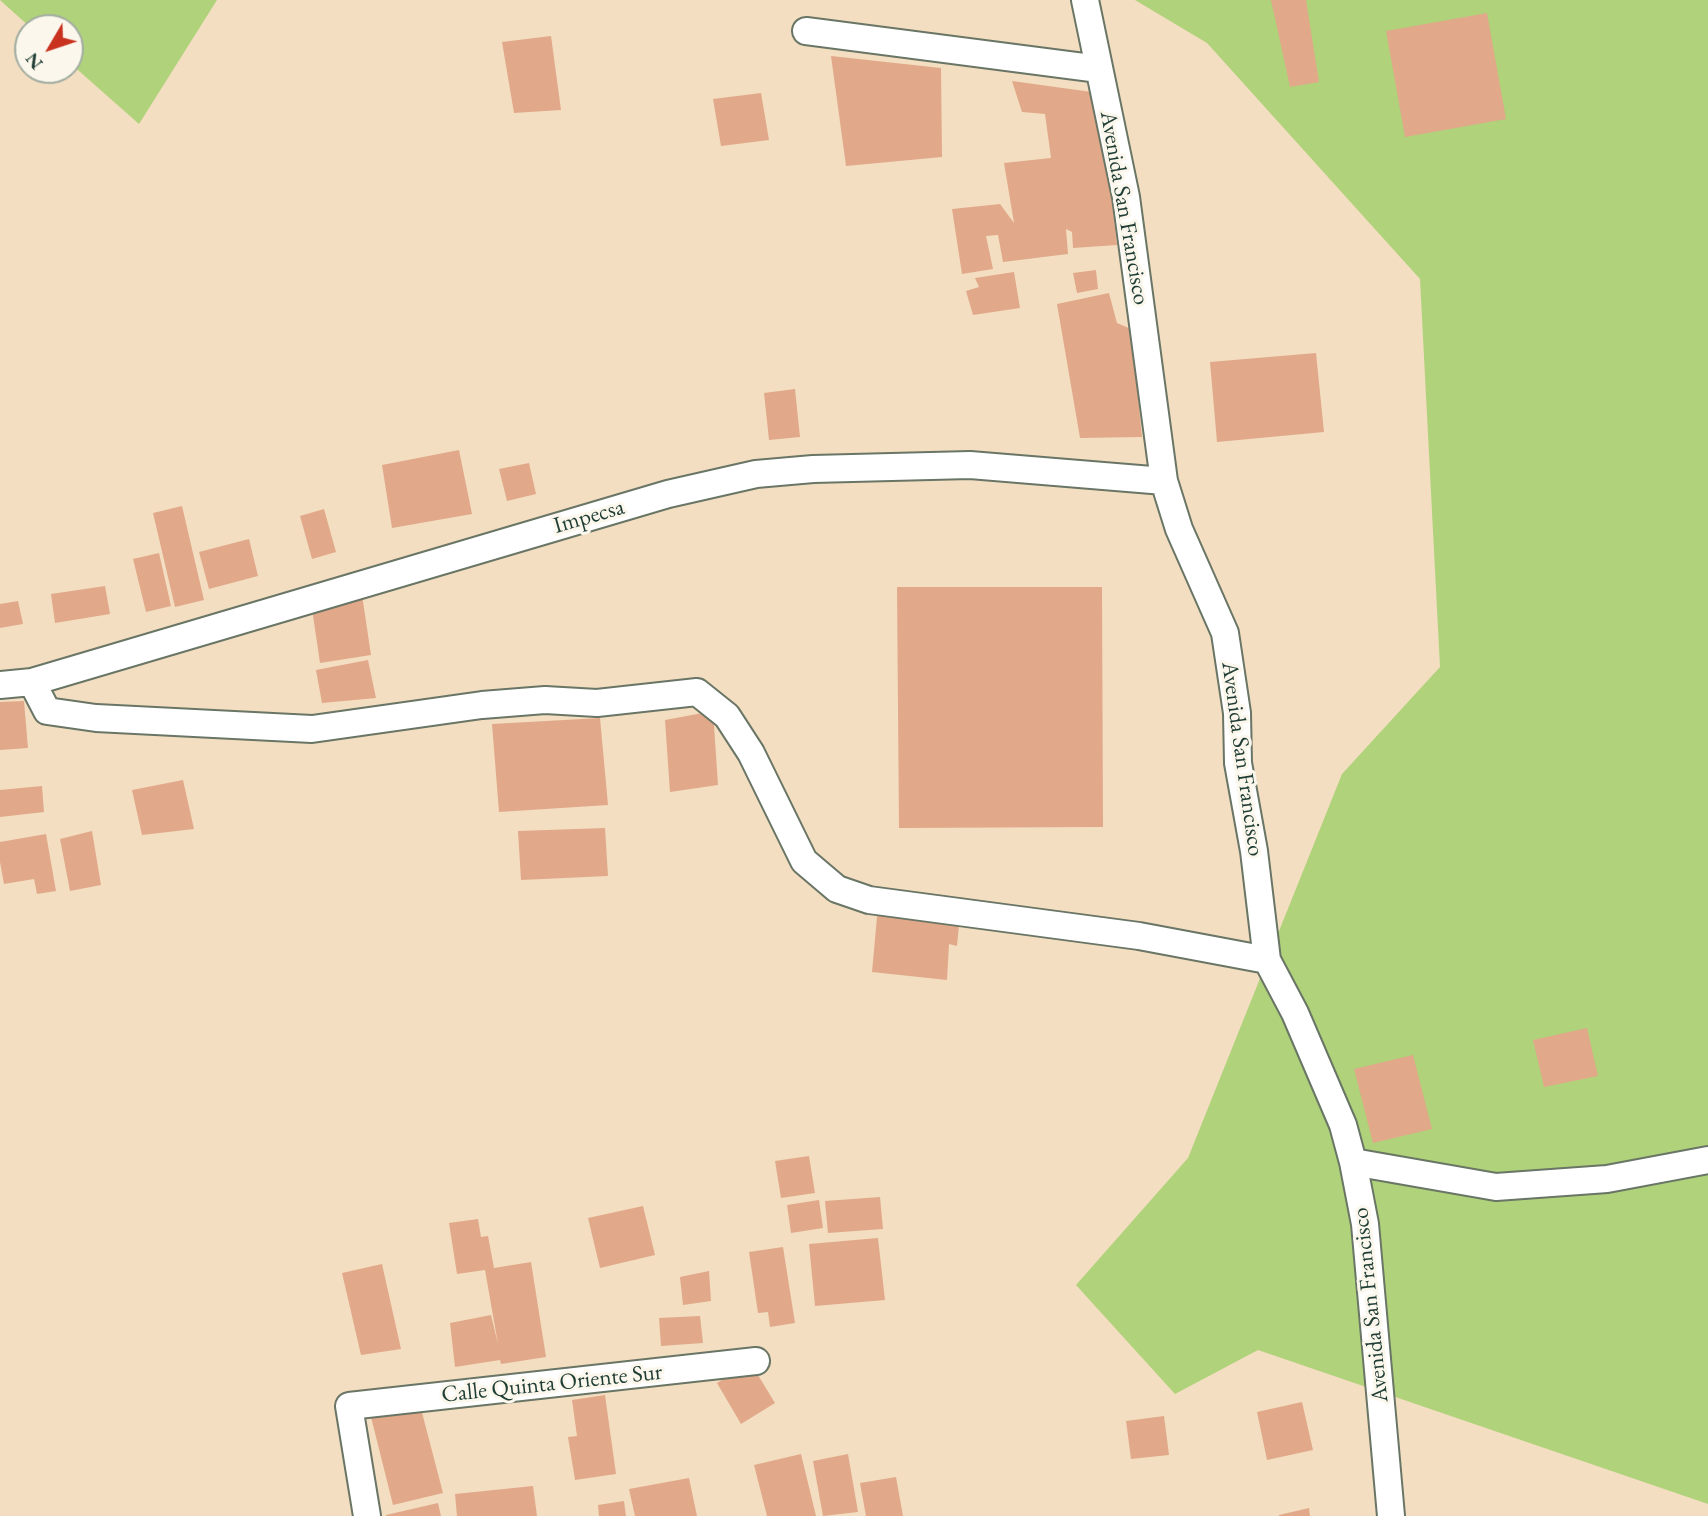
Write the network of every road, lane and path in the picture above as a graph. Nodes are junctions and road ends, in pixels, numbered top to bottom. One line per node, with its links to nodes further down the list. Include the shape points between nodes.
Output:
1 (1085, 0): 3 (street, Avenida San Francisco)
2 (806, 31): 3 (street)
3 (1099, 69): 4 (street, Avenida San Francisco, via 1126,197)
4 (1164, 481): 5 (street, Impecsa, via 970,465 757,474 668,494); 7 (street, Avenida San Francisco, via 1179,529 1225,633 1237,713 1238,763)
5 (32, 682): 6 (street, Impecsa); 7 (street, via 47,711 96,718 312,729 482,705 545,700 597,703 696,692 727,716 751,753 804,861 836,889 869,900 1139,936)
6 (0, 685)
7 (1267, 960): 9 (street, Avenida San Francisco, via 1343,1125)
8 (1708, 1160): 9 (street, via 1607,1179 1496,1186)
9 (1353, 1162): 12 (street, Avenida San Francisco, via 1365,1224)
10 (756, 1361): 11 (street, Calle Quinta Oriente Sur, via 349,1406)
11 (367, 1516)
12 (1391, 1516)

